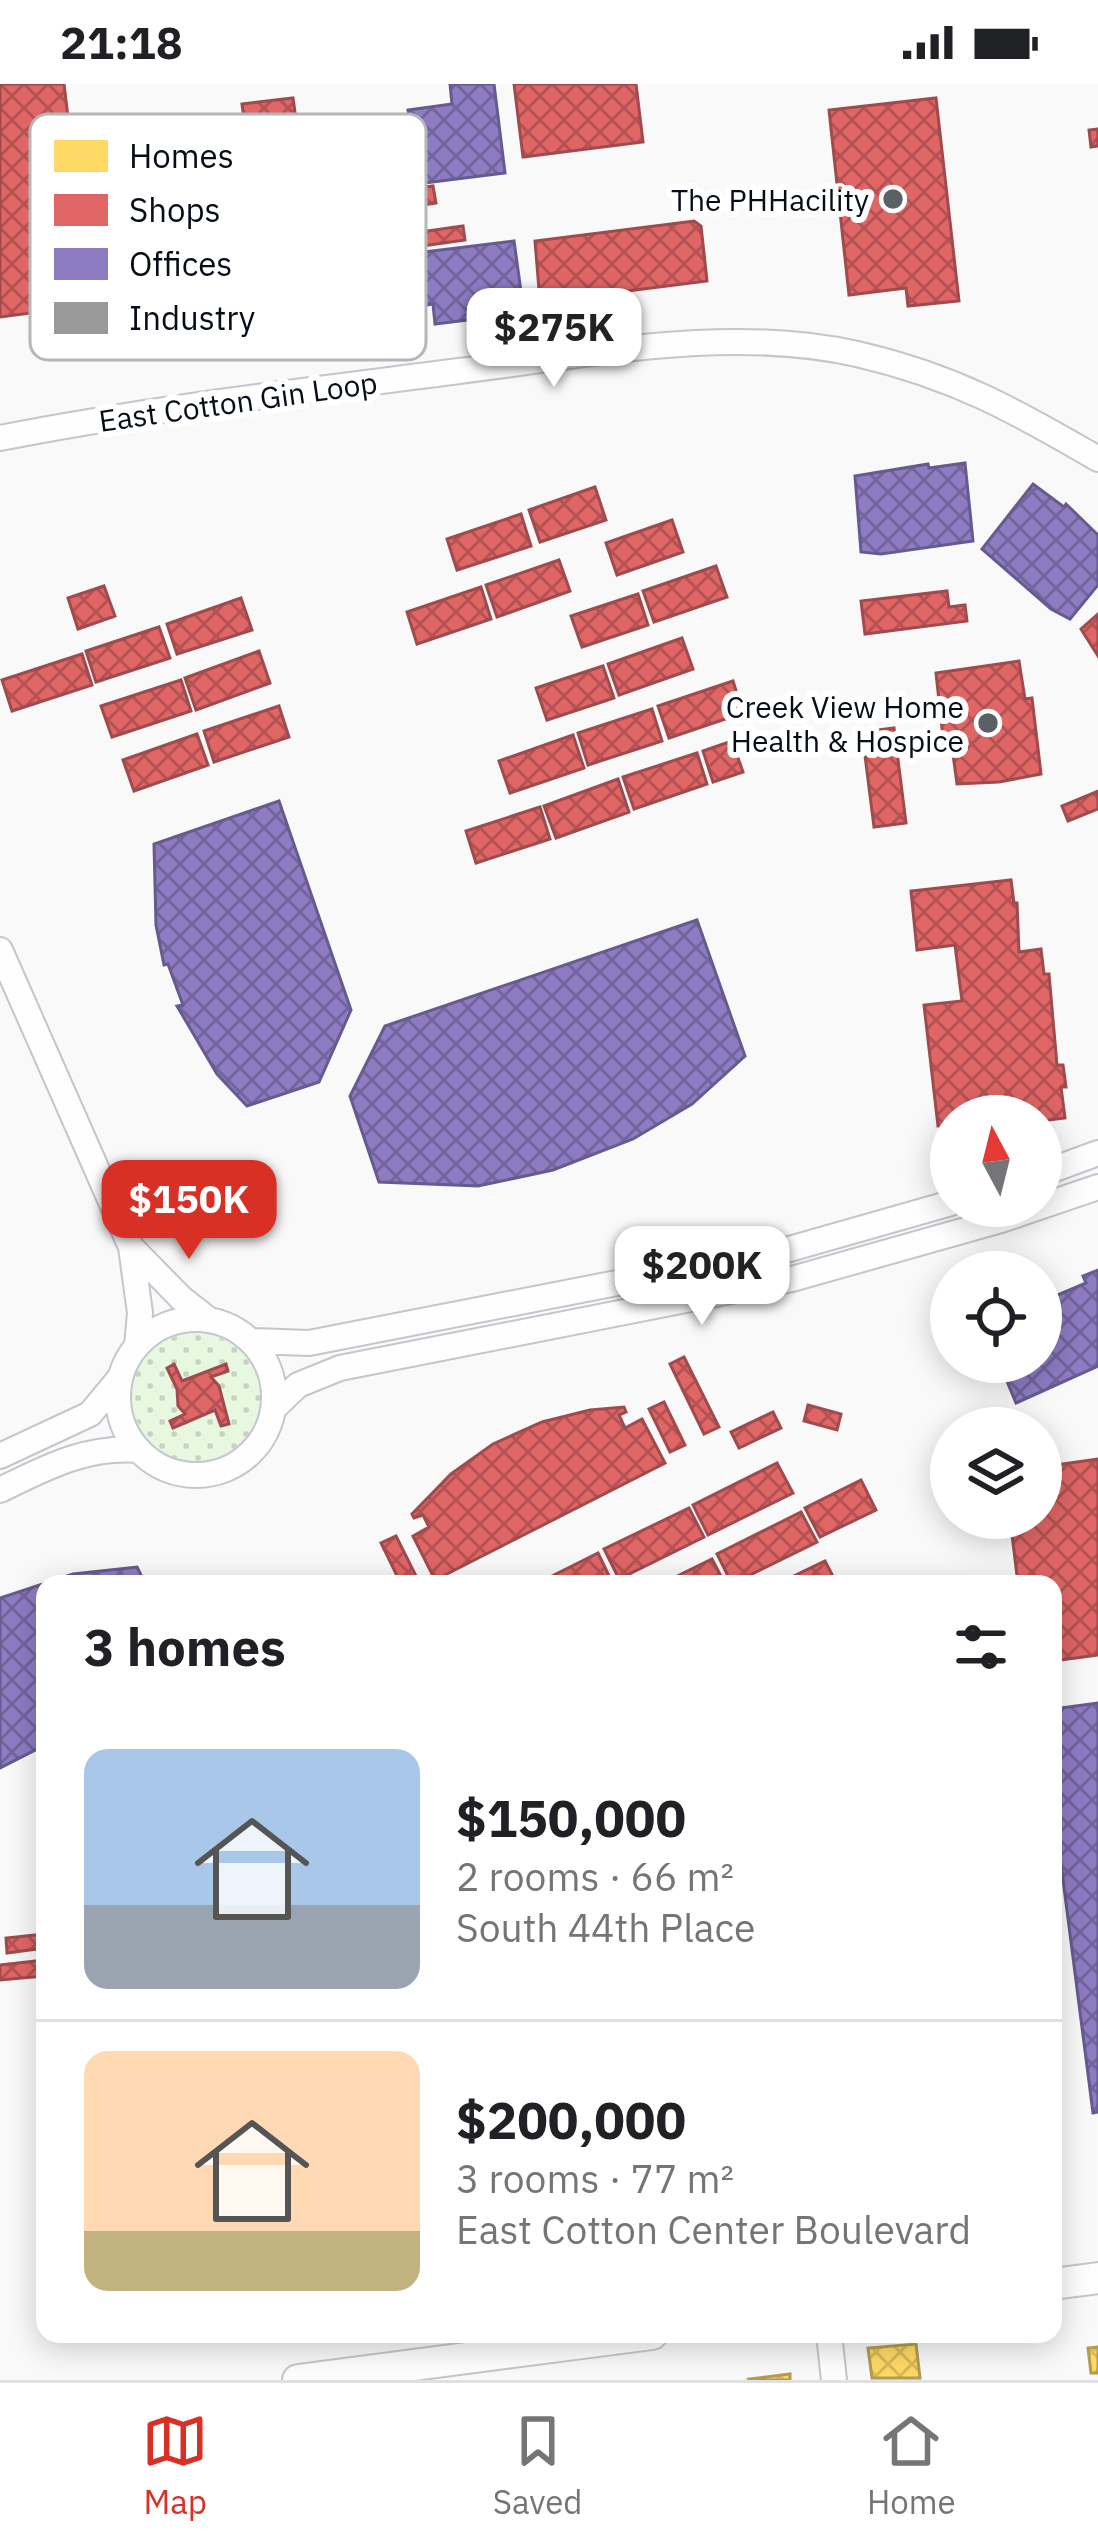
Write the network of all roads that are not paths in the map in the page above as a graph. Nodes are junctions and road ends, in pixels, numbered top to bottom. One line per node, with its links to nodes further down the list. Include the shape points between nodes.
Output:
1 (0, 438): 2 (street, East Cotton Gin Loop, via 245,397 724,341 853,353 926,372 994,399)
2 (1098, 459)
3 (0, 950): 8 (street)
4 (1098, 1153): 5 (street)
5 (1062, 1166)
6 (1098, 1187): 13 (street, via 793,1279)
7 (930, 1209): 9 (street, via 786,1250)
8 (131, 1247): 10 (street); 12 (street)
9 (606, 1286): 11 (street, via 309,1343); 13 (street, via 578,1308 480,1326)
10 (209, 1320): 11 (street); 12 (street, via 166,1325)
11 (251, 1341): 15 (street, via 271,1373)
12 (136, 1346): 14 (street)
13 (437, 1348): 15 (street, via 321,1374)
14 (121, 1377): 16 (street, via 121,1417); 17 (street, via 90,1414)
15 (274, 1408): 16 (street, via 259,1444 220,1471 173,1471)
16 (139, 1450): 18 (street, via 74,1456)
17 (0, 1456)
18 (0, 1490)
19 (1098, 2278): 20 (street)
20 (1062, 2283)
21 (598, 2343): 23 (street)
22 (830, 2343): 25 (street)
23 (424, 2372): 24 (street)
24 (298, 2380)
25 (834, 2380)

